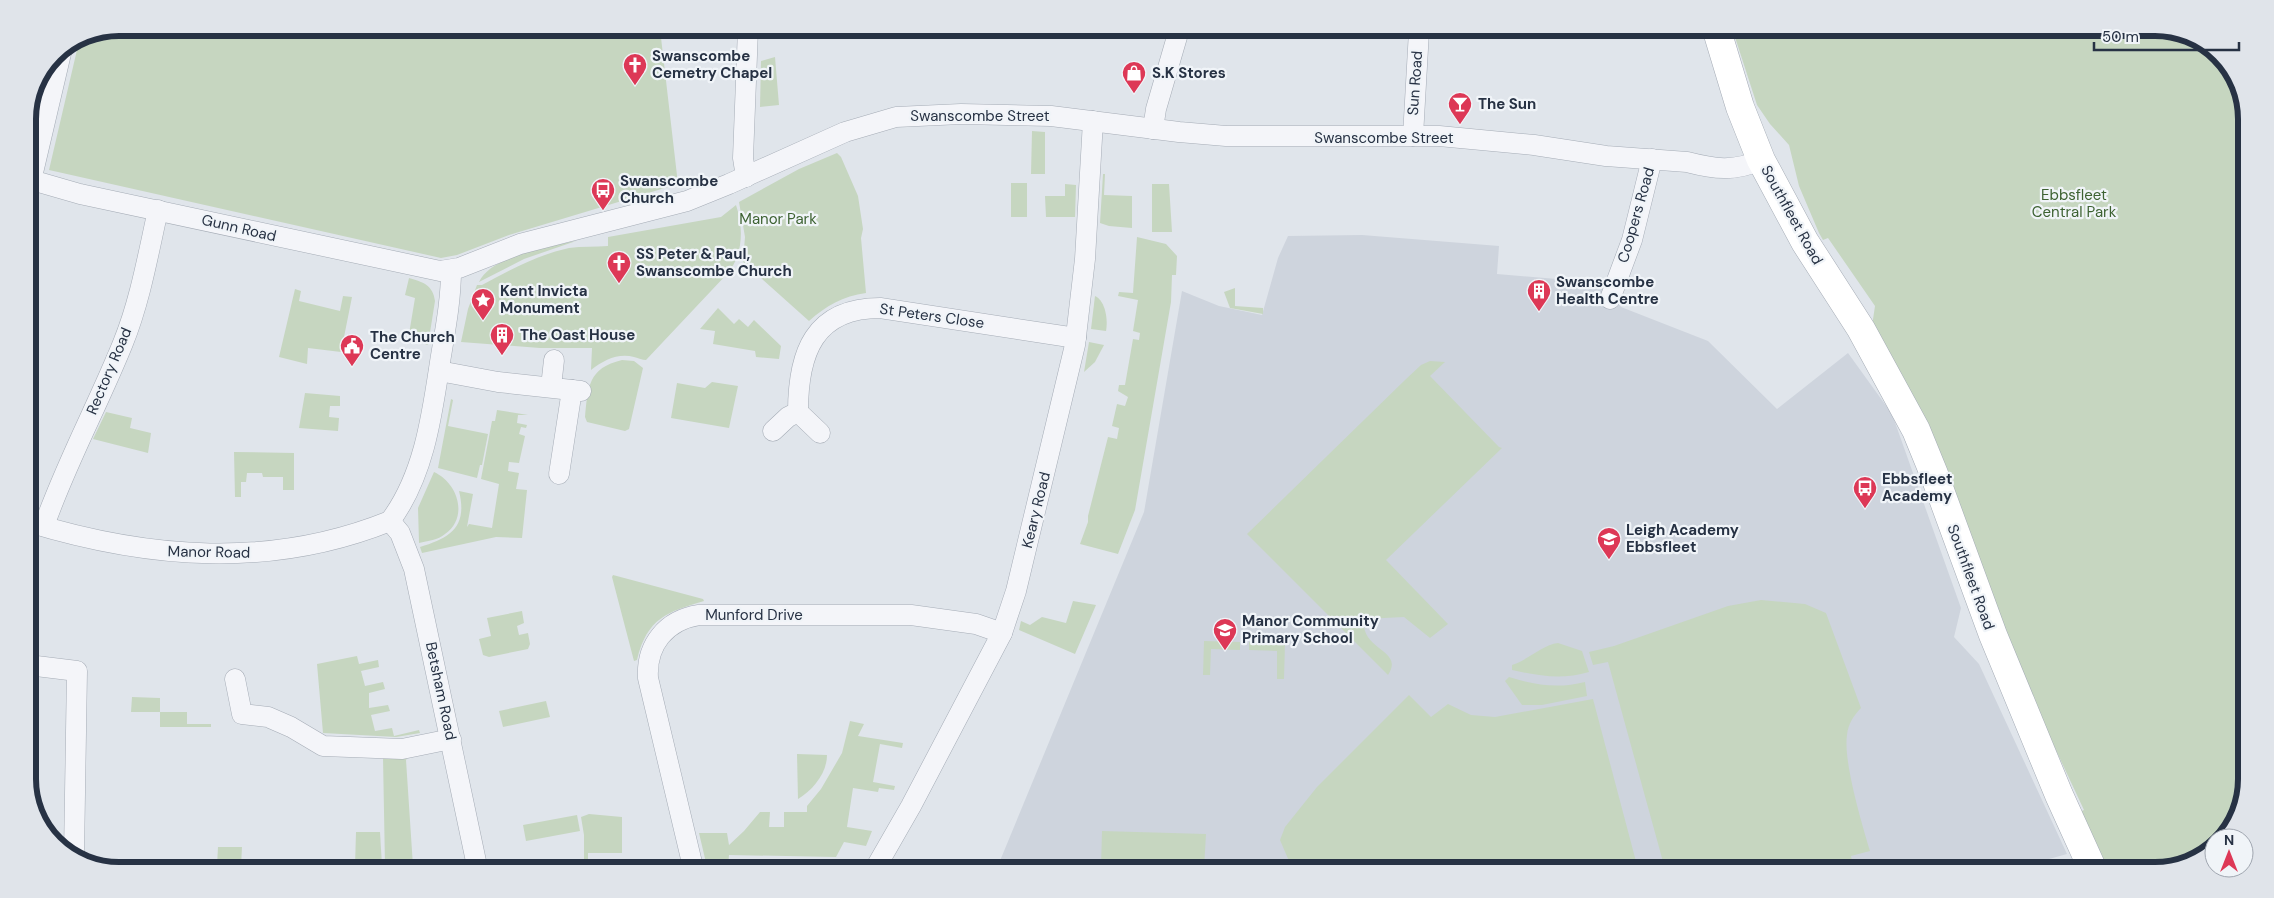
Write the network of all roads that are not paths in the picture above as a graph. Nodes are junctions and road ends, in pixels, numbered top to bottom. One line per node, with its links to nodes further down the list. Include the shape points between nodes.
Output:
1 (748, 36): 12 (street, via 743,158)
2 (1177, 36): 7 (street)
3 (1419, 36): 8 (street, Sun Road)
4 (1719, 36): 11 (main road, Southfleet Road, via 1740,107)
5 (59, 61): 9 (street)
6 (1094, 121): 7 (street, Swanscombe Street); 12 (street, Swanscombe Street, via 1015,115 896,117 844,132); 17 (street, Keary Road)
7 (1153, 129): 8 (street, Swanscombe Street, via 1226,136)
8 (1413, 136): 10 (street, Swanscombe Street, via 1534,145)
9 (36, 152)
10 (1652, 160): 11 (street, Swanscombe Street, via 1730,169); 16 (street, Coopers Road, via 1632,240)
11 (1761, 160): 35 (main road, Southfleet Road, via 1805,242 1861,329 1916,430 1992,635)
12 (746, 176): 15 (street, Swanscombe Street, via 678,204 520,244)
13 (36, 182): 14 (street, Gunn Road)
14 (158, 210): 15 (street, Gunn Road, via 424,270); 26 (street, Rectory Road, via 141,285 123,343)
15 (451, 270): 19 (street)
16 (1610, 299)
17 (1076, 338): 21 (street, St Peters Close, via 880,308 852,310 830,321 812,340 801,367); 27 (street, Keary Road, via 1032,528)
18 (554, 360): 20 (street)
19 (439, 371): 20 (street); 25 (street, via 417,469)
20 (551, 388): 24 (street, via 576,390)
21 (798, 412): 22 (street); 23 (street)
22 (773, 431)
23 (820, 434)
24 (559, 474)
25 (390, 521): 26 (street, Manor Road, via 363,532 318,543 240,554 142,549); 30 (street, Betsham Road, via 400,533 414,570)
26 (36, 524)
27 (1002, 632): 33 (street, Munford Drive, via 968,622 894,614 699,615 681,620 666,630 650,653 648,678); 34 (street, Keary Road)
28 (36, 666): 31 (street, via 77,671)
29 (235, 679): 30 (street, via 242,714 268,717 323,746 402,749)
30 (451, 739): 32 (street, Betsham Road)
31 (74, 848)
32 (476, 862)
33 (692, 862)
34 (879, 862)
35 (2089, 862)

